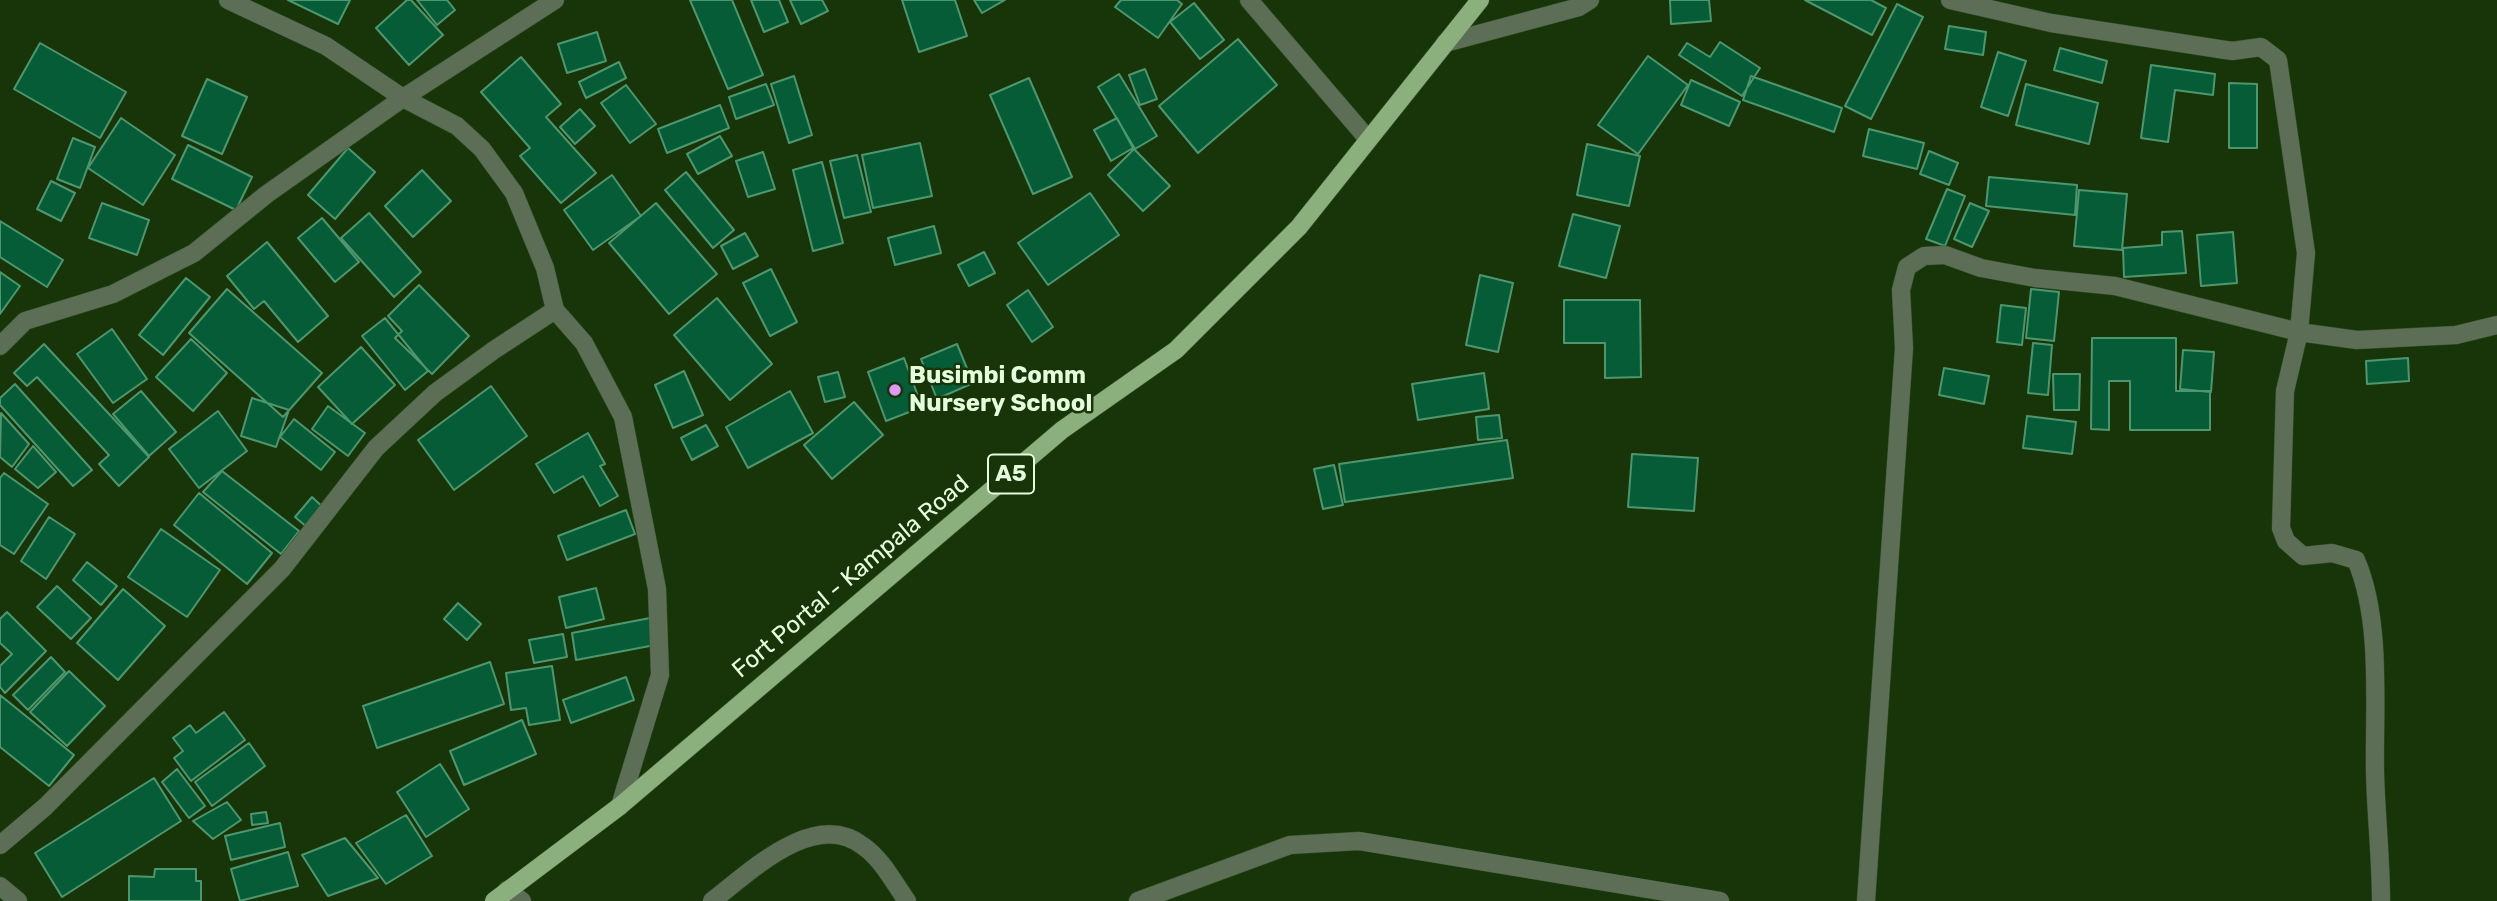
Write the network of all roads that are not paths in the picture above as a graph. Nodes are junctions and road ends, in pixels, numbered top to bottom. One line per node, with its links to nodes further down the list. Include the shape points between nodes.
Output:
1 (228, 0): 8 (street, via 326,46)
2 (555, 0): 8 (street)
3 (1249, 0): 9 (street)
4 (1480, 0): 7 (main road, Fort Portal - Kampala Road / A5)
5 (1951, 0): 12 (street, via 2051,23 2232,51 2261,47 2278,60 2306,253)
6 (1585, 2): 7 (street)
7 (1445, 43): 9 (main road, Fort Portal - Kampala Road / A5)
8 (402, 98): 10 (street, via 457,126 482,149 514,193 545,268); 13 (street, via 267,194 194,253 113,294 25,321)
9 (1367, 138): 14 (main road, Fort Portal - Kampala Road / A5, via 1298,227 1176,350 1062,430)
10 (555, 310): 14 (street, via 584,343 623,417 656,589 660,675); 15 (street, via 435,393 376,448 282,569 45,807)
11 (2497, 325): 12 (street, via 2456,335 2357,340)
12 (2300, 332): 24 (street, via 2115,286 2035,278 1981,268 1945,255 1924,256 1907,267 1901,290 1904,348); 25 (street, via 2285,391 2281,528 2286,541 2302,556 2332,553 2356,560 2362,576 2373,678)
13 (0, 346)
14 (620, 806): 17 (main road, Fort Portal - Kampala Road / A5)
15 (0, 845)
16 (0, 886): 18 (street)
17 (500, 896): 19 (street)
18 (18, 901)
19 (522, 901)
20 (712, 901): 21 (street, via 778,850 807,838 838,836 863,845)
21 (907, 901)
22 (1138, 901): 23 (street, via 1290,845 1359,841)
23 (1720, 901)
24 (1866, 901)
25 (2381, 901)

